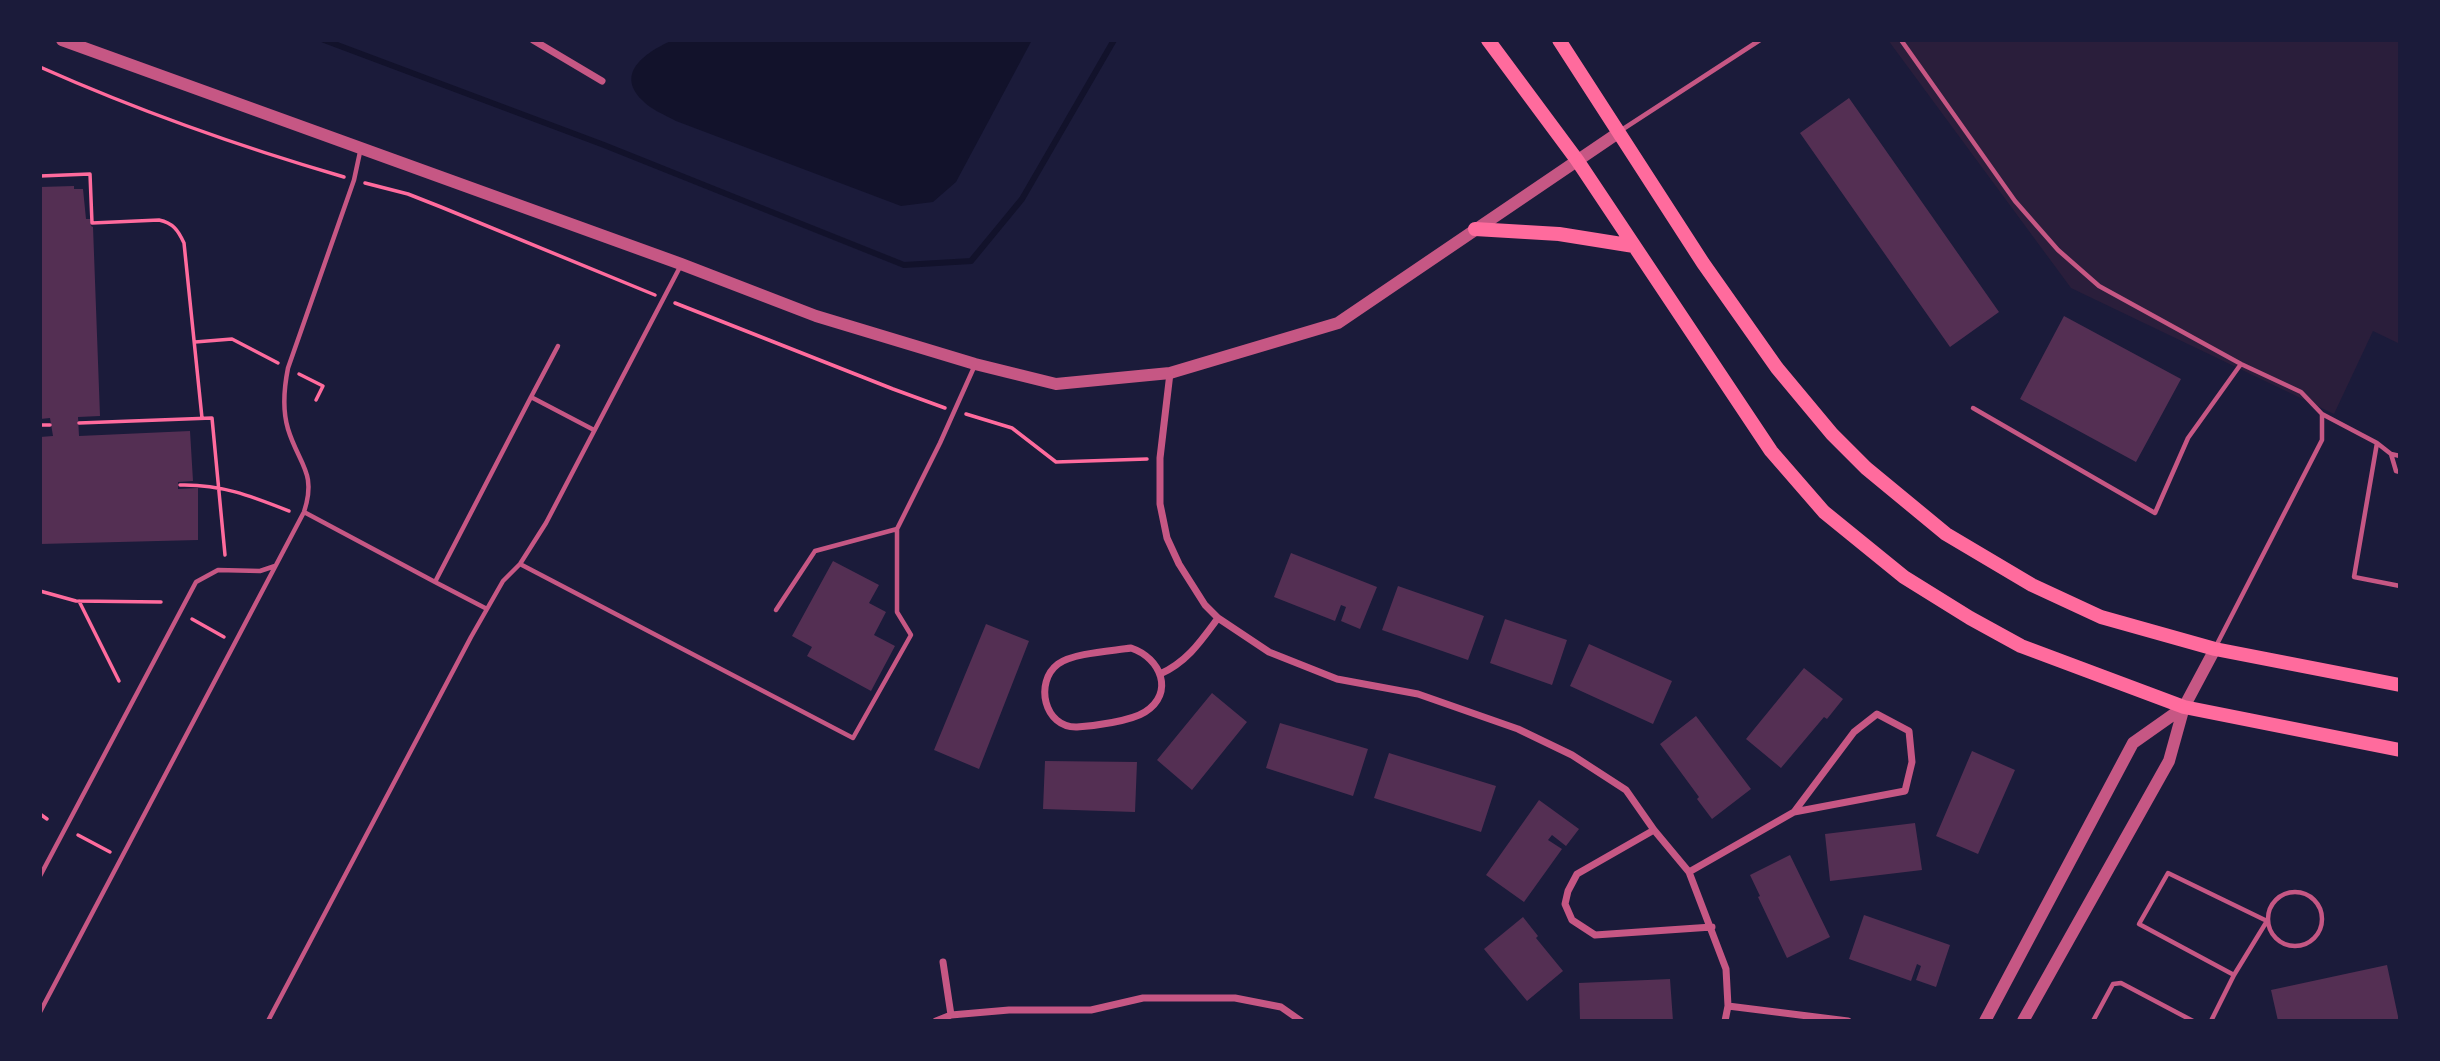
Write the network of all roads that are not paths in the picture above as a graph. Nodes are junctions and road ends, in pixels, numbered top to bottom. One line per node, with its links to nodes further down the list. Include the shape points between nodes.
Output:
1 (62, 40): 9 (street)
2 (533, 40): 7 (street)
3 (1488, 40): 10 (main road)
4 (1559, 40): 8 (main road)
5 (1760, 40): 8 (lane)
6 (1901, 40): 16 (lane, via 2015,201 2058,250 2099,286)
7 (602, 81)
8 (1618, 133): 10 (street); 35 (main road, via 1777,368 1866,468 1946,534 2064,602)
9 (361, 147): 13 (street); 26 (lane, via 285,382 288,427 310,477)
10 (1577, 160): 11 (street); 12 (main road)
11 (1475, 229): 12 (main road, via 1559,234); 17 (street, via 1338,323)
12 (1634, 246): 38 (main road, via 1771,451 1824,512 1904,577 2021,646)
13 (681, 264): 15 (street, via 816,316); 21 (lane)
14 (558, 346): 18 (lane)
15 (975, 364): 17 (street, via 1056,384); 27 (lane)
16 (2241, 364): 19 (lane, via 2188,438 2155,513); 20 (lane, via 2301,392)
17 (1170, 373): 34 (street, via 1160,458 1160,504 1167,538 1179,564)
18 (531, 397): 21 (lane); 30 (lane)
19 (1973, 408)
20 (2322, 414): 22 (lane); 35 (lane, via 2322,440)
21 (594, 430): 28 (lane)
22 (2377, 443): 23 (lane); 31 (lane, via 2354,577)
23 (2391, 454): 24 (lane); 25 (lane, via 2396,471)
24 (2400, 456)
25 (2400, 471)
26 (304, 512): 29 (lane); 30 (lane)
27 (897, 529): 28 (lane, via 897,612 911,635 853,738); 33 (lane, via 815,551)
28 (520, 564): 32 (lane, via 503,581)
29 (275, 566): 43 (lane, via 260,571 218,570 196,582); 50 (lane)
30 (435, 582): 32 (lane)
31 (2400, 586)
32 (487, 609): 52 (lane)
33 (776, 610)
34 (1218, 618): 36 (street, via 1193,651); 41 (street, via 1269,652 1337,679 1418,694 1518,729 1626,790)
35 (2215, 649): 37 (main road); 38 (street)
36 (1160, 674): 36 (street, via 1144,652 1131,648 1070,658 1049,674 1045,701 1061,723 1074,727 1135,717 1157,701)
37 (2400, 685)
38 (2184, 707): 39 (main road); 58 (street, via 2133,743); 59 (street, via 2169,761)
39 (2400, 750)
40 (1794, 812): 40 (street, via 1905,791 1912,762 1909,731 1877,714 1854,732); 42 (street)
41 (1654, 830): 42 (street); 45 (street, via 1577,874 1565,904 1572,920 1595,935)
42 (1689, 872): 45 (street)
43 (40, 876)
44 (2267, 921): 44 (lane, via 2278,897 2294,891 2311,896 2323,918 2317,935 2302,946 2283,944); 47 (lane); 47 (lane, via 2168,873 2139,924)
45 (1712, 927): 48 (street, via 1726,969)
46 (943, 962): 51 (street)
47 (2234, 975): 62 (lane)
48 (1728, 1006): 56 (street); 57 (street)
49 (1091, 1010): 51 (street, via 1009,1010); 54 (street); 55 (street, via 1143,998 1235,998 1282,1007)
50 (40, 1013)
51 (951, 1016): 53 (street)
52 (268, 1021)
53 (936, 1021)
54 (1091, 1021)
55 (1301, 1021)
56 (1725, 1021)
57 (1848, 1021)
58 (1985, 1021)
59 (2023, 1021)
60 (2093, 1021): 61 (lane, via 2113,984 2121,983)
61 (2193, 1021)
62 (2211, 1021)

